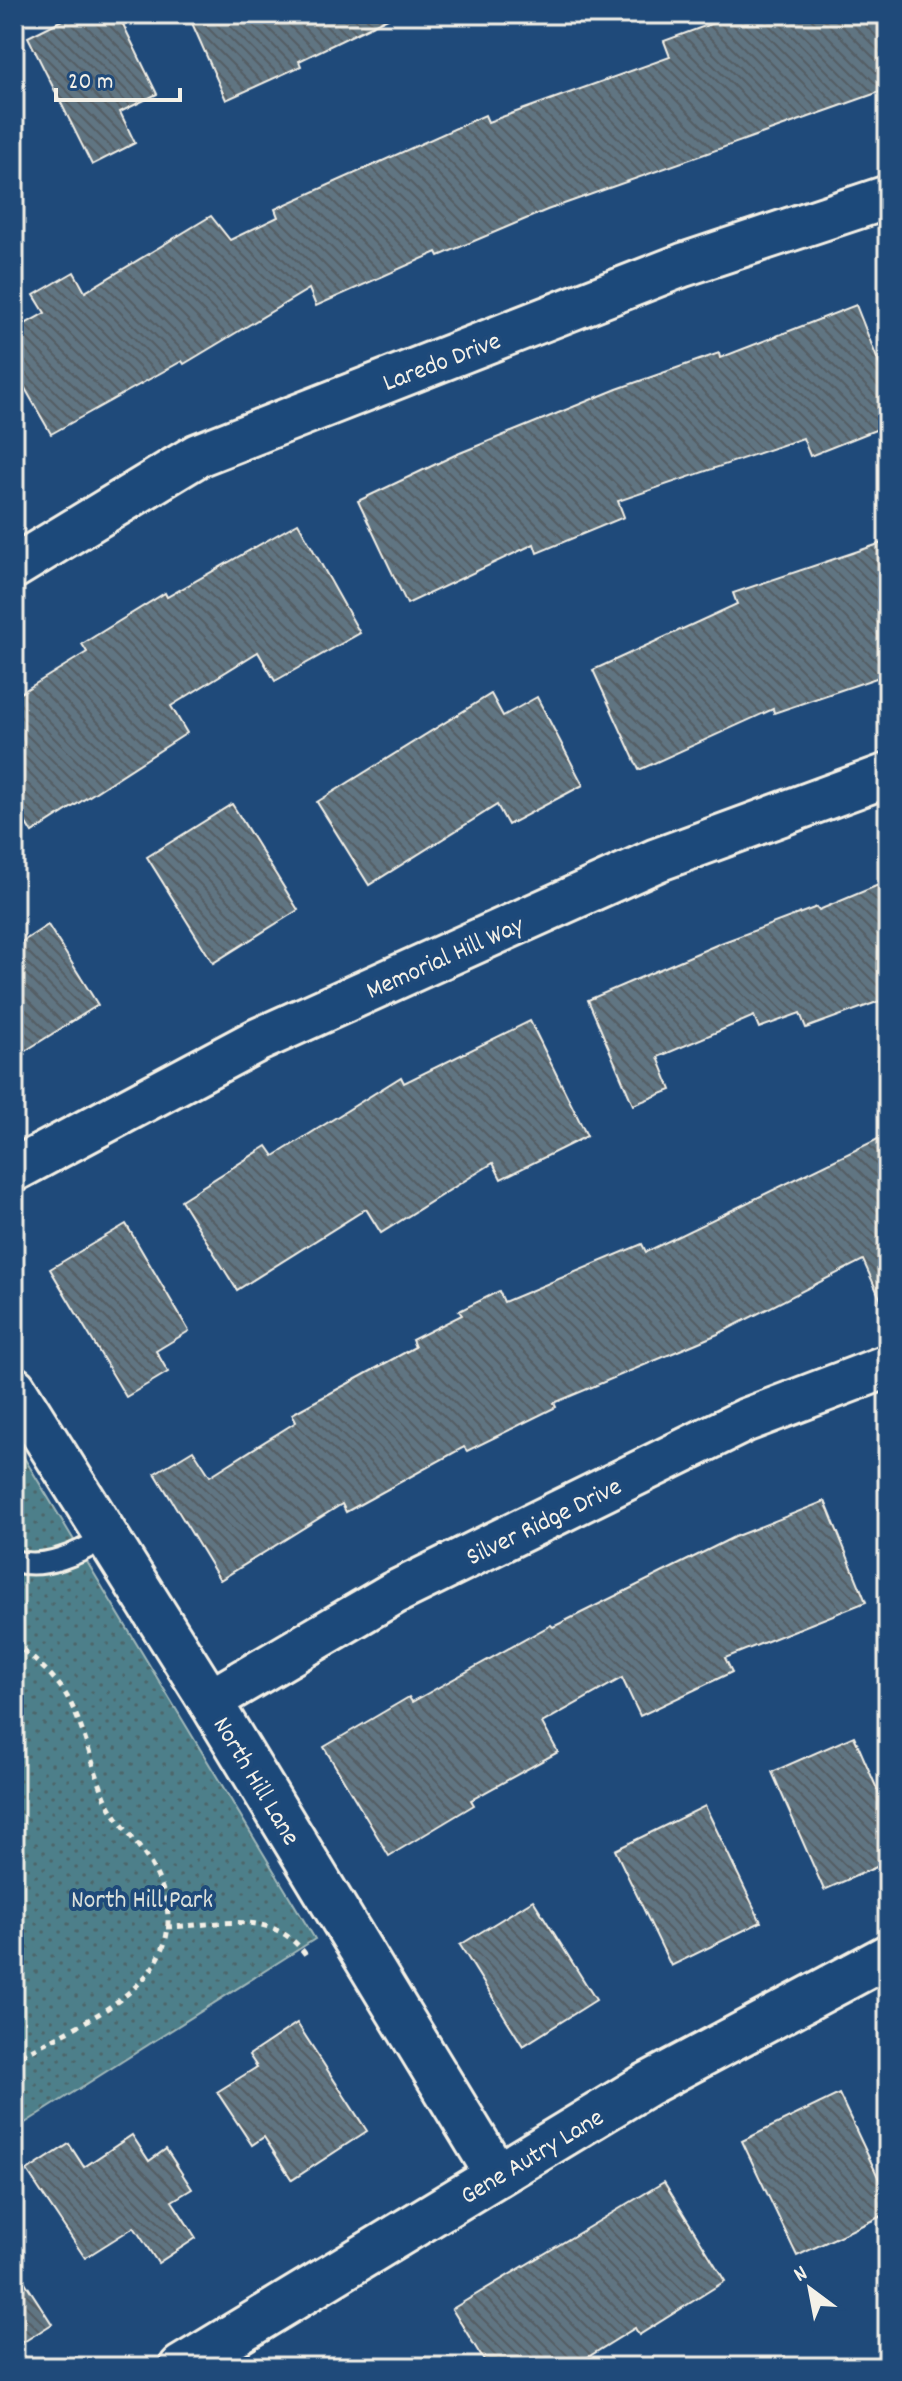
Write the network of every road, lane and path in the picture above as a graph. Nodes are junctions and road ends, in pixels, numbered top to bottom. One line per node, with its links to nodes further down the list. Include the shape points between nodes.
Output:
1 (888, 197): 2 (street, Laredo Drive, via 683,265 198,455)
2 (14, 567)
3 (888, 775): 4 (street, Memorial Hill Way, via 657,860 301,1021)
4 (14, 1170)
5 (888, 1366): 10 (street, Silver Ridge Drive, via 746,1420 420,1580)
6 (14, 1388): 7 (street, North Hill Lane)
7 (105, 1538): 8 (lane, via 71,1557); 10 (street, North Hill Lane)
8 (14, 1561)
9 (14, 1643): 11 (path, via 69,1700 108,1803 159,1879)
10 (210, 1701): 15 (street, North Hill Lane)
11 (166, 1927): 12 (path, via 259,1922 279,1928); 14 (path, via 154,1968 130,1995)
12 (306, 1955)
13 (888, 1956): 15 (street, Gene Autry Lane, via 646,2085)
14 (14, 2059)
15 (497, 2175): 16 (street, Gene Autry Lane)
16 (181, 2367)

